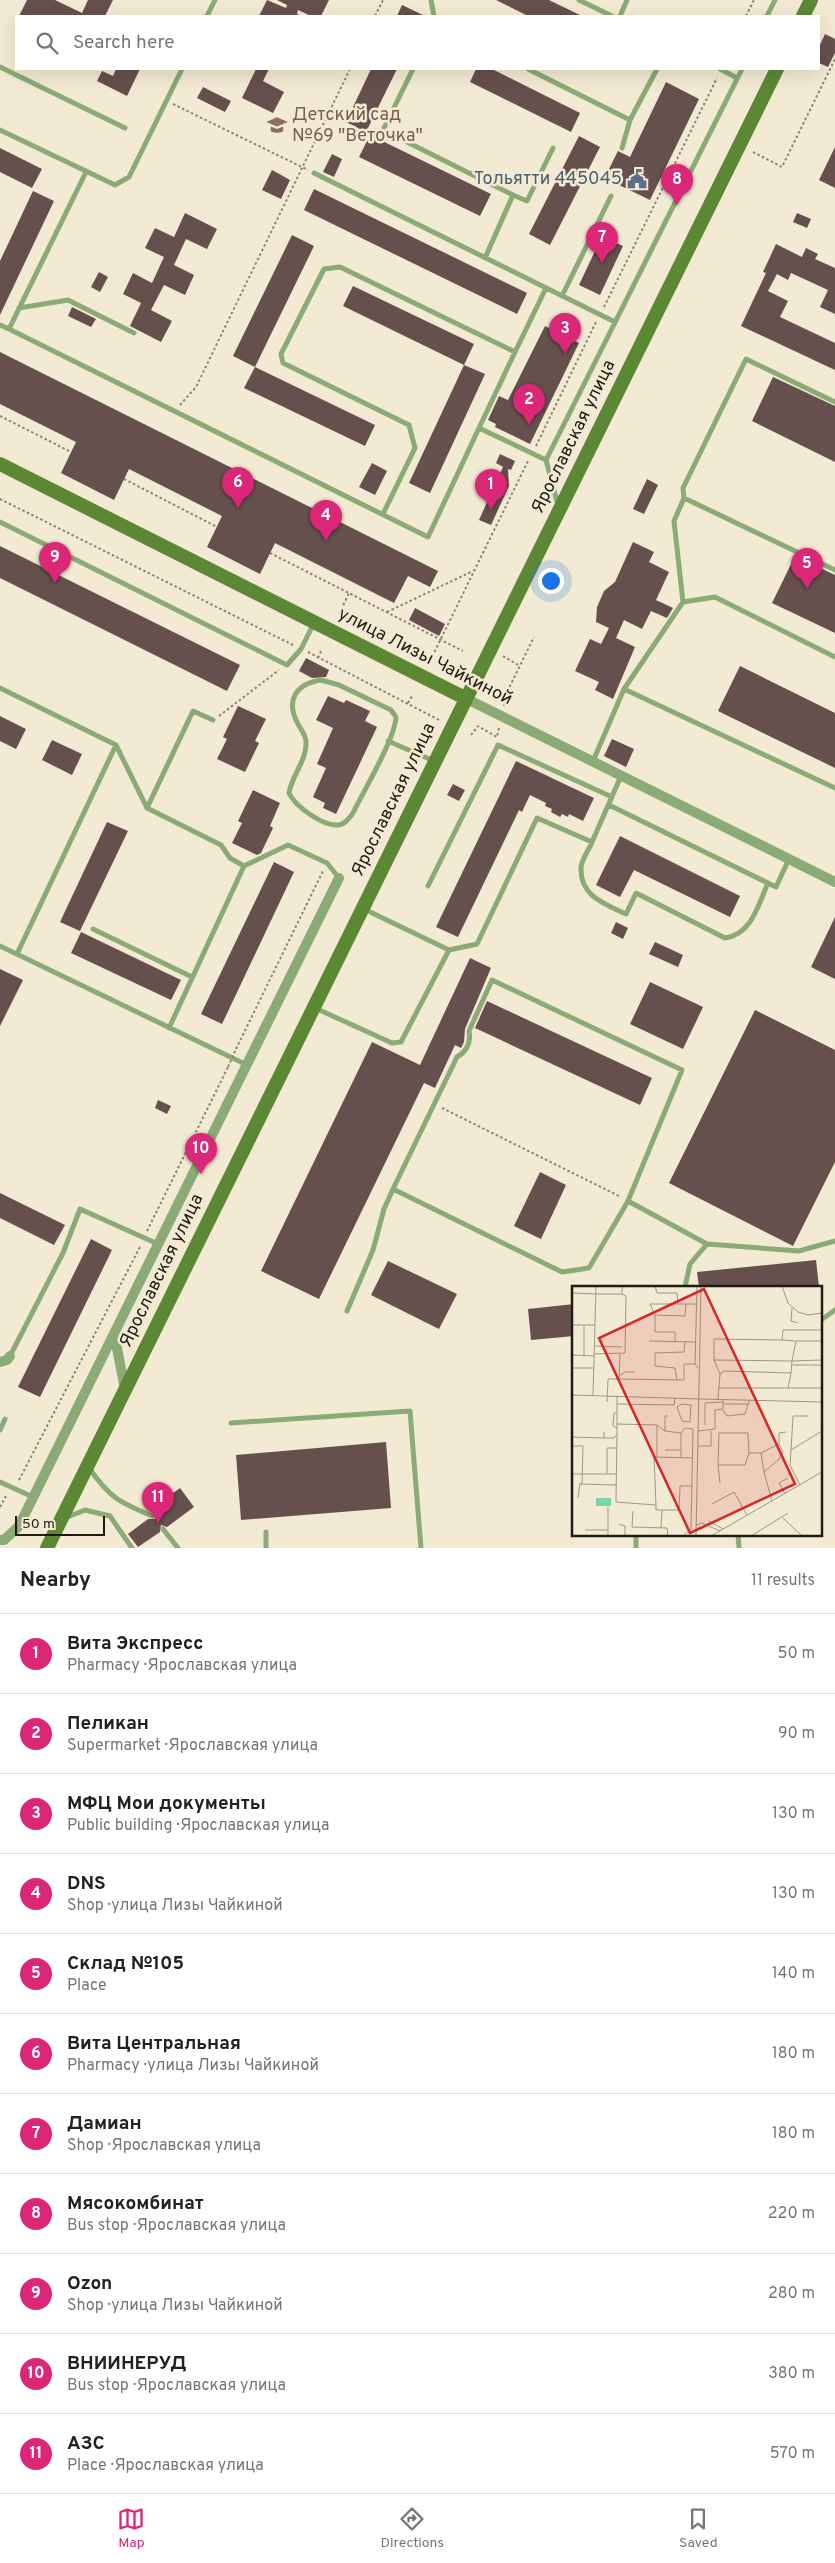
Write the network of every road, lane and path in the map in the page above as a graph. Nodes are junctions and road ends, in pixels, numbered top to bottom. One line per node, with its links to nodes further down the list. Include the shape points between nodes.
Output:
1 (215, 0): 9 (lane)
2 (383, 0): 10 (path)
3 (431, 0): 11 (lane)
4 (579, 0): 12 (lane)
5 (628, 0): 13 (lane)
6 (754, 0): 14 (path)
7 (775, 0): 15 (lane)
8 (811, 0): 16 (main road)
9 (208, 15)
10 (376, 15)
11 (434, 15)
12 (610, 15)
13 (620, 15)
14 (746, 15)
15 (768, 15)
16 (804, 15)
17 (835, 59): 35 (path, via 782,167)
18 (0, 67): 31 (lane)
19 (182, 70): 29 (lane)
20 (350, 70): 36 (path)
21 (413, 70): 39 (lane, via 383,130)
22 (530, 70): 30 (lane)
23 (656, 70): 30 (lane)
24 (720, 70): 45 (path)
25 (722, 70): 28 (lane)
26 (741, 70): 28 (lane)
27 (777, 70): 62 (main road, Ярославская улица)
28 (737, 78): 46 (lane)
29 (166, 101): 36 (path); 37 (lane, via 129,177 115,185)
30 (630, 120): 34 (lane)
31 (125, 128)
32 (0, 130): 37 (lane)
33 (553, 148): 39 (lane, via 527,200)
34 (622, 148)
35 (753, 152)
36 (302, 168): 38 (path); 52 (path, via 196,388)
37 (86, 172): 44 (lane)
38 (314, 173): 41 (lane)
39 (513, 195): 41 (lane)
40 (611, 196): 43 (lane)
41 (486, 258): 42 (lane)
42 (546, 288): 43 (lane); 50 (lane)
43 (562, 296): 45 (lane)
44 (19, 308): 48 (lane); 49 (lane, via 68,300)
45 (600, 315): 46 (lane); 56 (path)
46 (615, 322): 57 (lane)
47 (0, 325): 48 (lane)
48 (9, 329): 52 (lane)
49 (134, 333)
50 (515, 352): 54 (lane); 63 (lane, via 340,267 324,268 281,354 283,363 409,425 415,448)
51 (835, 402): 61 (lane, via 746,359 683,488)
52 (174, 411): 63 (lane)
53 (0, 416): 55 (path)
54 (479, 428): 56 (lane); 63 (lane, via 428,537)
55 (72, 452)
56 (532, 453): 57 (lane); 67 (path)
57 (546, 460): 62 (lane)
58 (0, 464): 73 (main road, улица Лизы Чайкиной)
59 (124, 479): 65 (path)
60 (0, 498): 76 (path)
61 (684, 498): 68 (lane); 70 (lane, via 674,521)
62 (559, 509): 88 (main road, Ярославская улица)
63 (383, 514)
64 (0, 522): 83 (lane)
65 (217, 526)
66 (270, 553): 69 (path)
67 (474, 570): 71 (path); 75 (path)
68 (835, 570)
69 (349, 593): 71 (path); 72 (path)
70 (683, 602): 80 (lane, via 715,596); 86 (lane)
71 (387, 612): 75 (path)
72 (339, 614)
73 (314, 622): 76 (lane); 88 (main road, улица Лизы Чайкиной)
74 (534, 638): 84 (path)
75 (440, 640): 78 (path); 82 (path)
76 (301, 649): 81 (path); 83 (lane)
77 (322, 649): 81 (path)
78 (463, 651)
79 (503, 656): 84 (path)
80 (835, 657)
81 (318, 658): 89 (path)
82 (430, 661)
83 (287, 664): 91 (path)
84 (520, 666): 90 (path)
85 (0, 688): 95 (lane)
86 (624, 689): 97 (lane); 99 (lane)
87 (412, 696): 89 (path)
88 (465, 698): 90 (street, улица Лизы Чайкиной); 96 (main road, Ярославская улица)
89 (408, 704): 92 (path)
90 (501, 716): 93 (path, via 497,737 478,726); 97 (street, улица Лизы Чайкиной)
91 (213, 720): 102 (lane, via 193,711)
92 (439, 720)
93 (471, 735)
94 (388, 741): 94 (lane, via 396,724 396,717 390,710 339,685 321,680 306,683 294,698 294,714 306,741 305,754 291,782 289,793 293,802 300,809 331,824 339,826 347,822); 96 (lane)
95 (116, 745): 102 (lane); 115 (lane)
96 (434, 761): 111 (main road, Ярославская улица)
97 (593, 761): 98 (street, улица Лизы Чайкиной)
98 (621, 776): 100 (lane); 104 (street, улица Лизы Чайкиной)
99 (835, 788)
100 (612, 797): 101 (lane); 110 (lane, via 498,745)
101 (609, 805): 103 (lane); 109 (lane)
102 (147, 808): 106 (lane, via 220,845 230,858)
103 (592, 842): 109 (lane, via 581,866 584,886 594,899 626,914 636,893 725,938 746,929); 114 (lane, via 537,818 477,944)
104 (789, 859): 108 (street, улица Лизы Чайкиной); 109 (lane, via 776,887)
105 (327, 863): 106 (lane, via 288,845); 107 (lane); 123 (path, bridge)
106 (244, 866): 116 (lane)
107 (339, 878): 119 (street)
108 (835, 882)
109 (768, 883)
110 (428, 886)
111 (362, 908): 114 (lane); 117 (main road, Ярославская улица)
112 (92, 929): 116 (lane)
113 (0, 946): 115 (lane)
114 (449, 950): 117 (lane, via 401,1042 392,1043)
115 (17, 954): 118 (lane)
116 (192, 977): 118 (lane)
117 (313, 1007): 134 (main road, Ярославская улица)
118 (169, 1028): 119 (lane)
119 (247, 1065): 125 (street)
120 (433, 1104): 121 (lane); 122 (path); 122 (lane, via 457,1057 464,1053 470,1040 469,1031 492,980 682,1070)
121 (393, 1189): 122 (lane, via 562,1272 589,1268); 129 (lane, via 373,1250)
122 (628, 1201): 126 (lane)
123 (144, 1238): 125 (lane); 132 (lane, via 80,1209 63,1253); 140 (path)
124 (835, 1242): 126 (lane, via 799,1251)
125 (158, 1244): 131 (street)
126 (707, 1244): 127 (lane, via 690,1264)
127 (685, 1286)
128 (835, 1310): 130 (lane)
129 (347, 1311)
130 (822, 1319)
131 (114, 1333): 134 (street); 141 (street)
132 (10, 1356): 133 (street)
133 (0, 1362)
134 (125, 1389): 138 (main road, Ярославская улица)
135 (5, 1419): 137 (lane)
136 (231, 1422): 152 (lane, via 410,1411)
137 (0, 1430)
138 (88, 1465): 143 (lane, via 104,1490); 144 (main road, Ярославская улица)
139 (0, 1482): 140 (lane)
140 (12, 1488): 141 (lane); 142 (path)
141 (33, 1497): 147 (street, via 19,1526)
142 (0, 1508)
143 (152, 1516)
144 (60, 1520): 148 (main road, Ярославская улица); 149 (lane, via 85,1510 110,1516)
145 (164, 1529): 150 (lane)
146 (266, 1532): 151 (lane)
147 (0, 1540)
148 (47, 1548)
149 (132, 1548)
150 (178, 1548)
151 (266, 1548)
152 (422, 1548)

